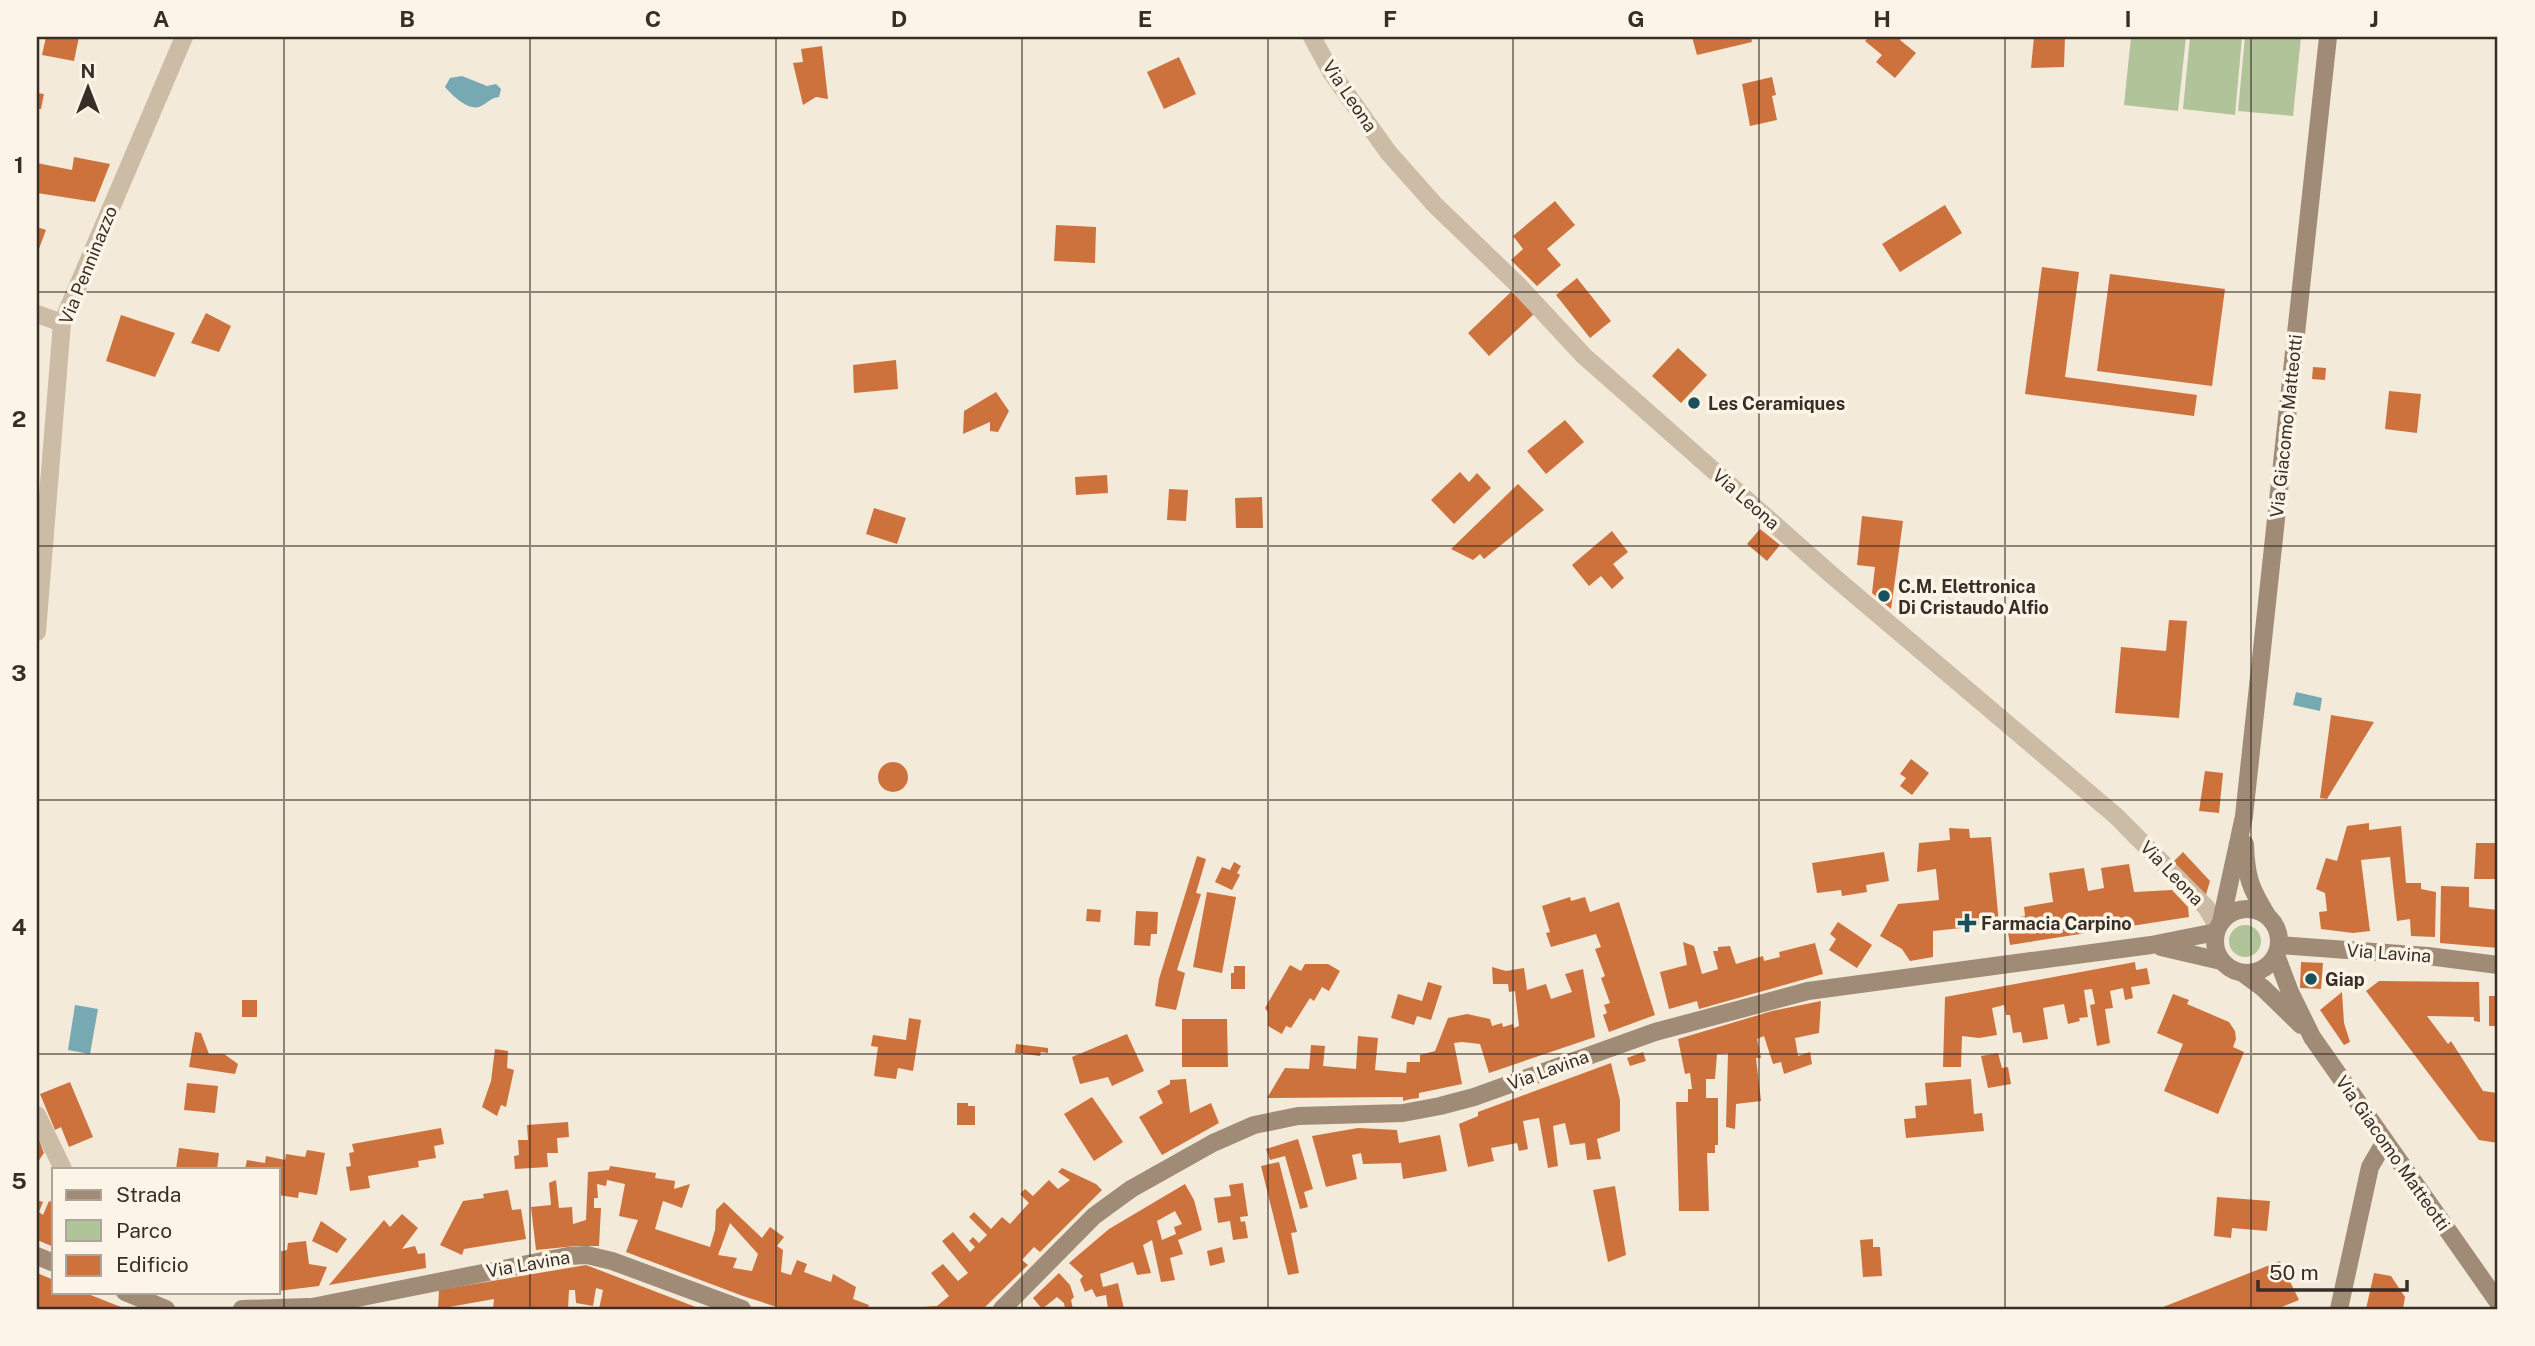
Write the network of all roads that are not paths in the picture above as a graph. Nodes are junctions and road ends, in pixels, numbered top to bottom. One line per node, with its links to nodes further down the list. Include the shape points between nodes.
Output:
1 (184, 37): 5 (street, Via Penninazzo)
2 (1312, 37): 9 (street, Via Leona, via 1388,152 1584,356 1844,586 2116,816 2206,906)
3 (2328, 37): 7 (street, Via Giacomo Matteotti)
4 (37, 314): 5 (street)
5 (62, 323): 6 (street, Via Penninazzo)
6 (37, 632)
7 (2244, 816): 8 (street, via 2246,874); 9 (street)
8 (2268, 917): 9 (street, via 2243,909 2227,916); 11 (street, via 2277,929)
9 (2218, 927): 10 (street, Via Lavina); 12 (street, via 2215,948)
10 (2151, 945): 12 (street); 25 (street, Via Lavina, via 1808,991 1655,1032 1440,1106 1403,1113 1298,1116 1254,1125 1131,1189 1094,1216)
11 (2277, 950): 13 (street, Via Lavina, via 2428,956); 14 (street, via 2272,962); 15 (street, via 2290,992)
12 (2221, 961): 14 (street)
13 (2498, 965)
14 (2244, 974): 15 (street)
15 (2312, 1037): 17 (street, Via Giacomo Matteotti)
16 (37, 1115): 18 (street)
17 (2384, 1143): 20 (street, Via Giacomo Matteotti); 26 (street, via 2370,1167)
18 (63, 1168)
19 (130, 1294): 22 (street)
20 (2498, 1302)
21 (305, 1308): 23 (street, Via Lavina); 24 (street, Via Lavina, via 587,1255)
22 (170, 1309)
23 (242, 1309)
24 (742, 1309)
25 (1002, 1309)
26 (2339, 1309)

